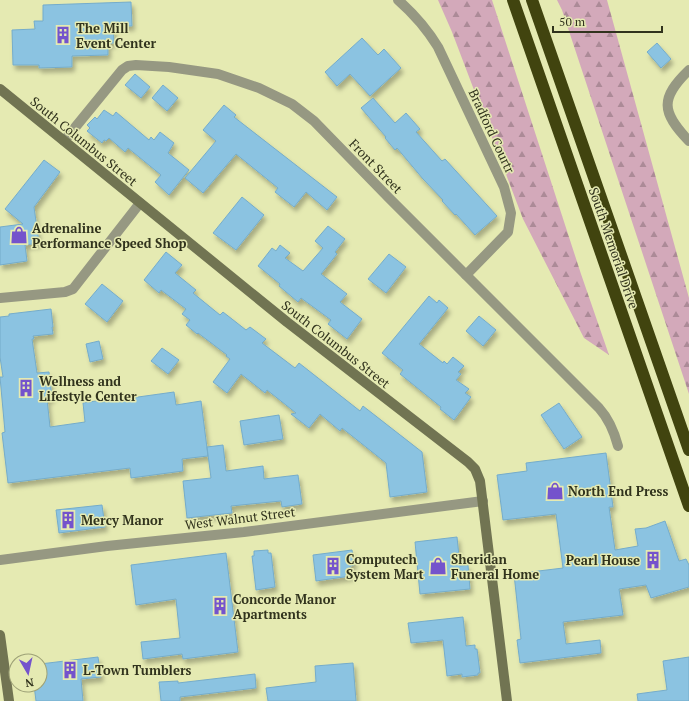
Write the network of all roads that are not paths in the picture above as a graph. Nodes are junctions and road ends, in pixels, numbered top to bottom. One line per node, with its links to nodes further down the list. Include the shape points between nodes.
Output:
1 (398, 0): 9 (street, Bradford Courtr, via 428,31 438,47 504,187 510,206 508,232)
2 (513, 0): 14 (highway, South Memorial Drive)
3 (532, 0): 12 (highway, South Memorial Drive)
4 (689, 70): 7 (street, via 673,87 667,104 668,113)
5 (0, 89): 6 (street, South Columbus Street)
6 (64, 141): 8 (street, South Columbus Street); 9 (street, Front Street, via 128,66 169,67 218,74 259,88 292,104 314,121)
7 (689, 141)
8 (140, 203): 10 (street, via 73,289); 13 (street, South Columbus Street, via 287,322 468,462 480,481)
9 (466, 275): 11 (street, Front Street, via 600,408 612,427)
10 (0, 298)
11 (618, 446)
12 (689, 450)
13 (483, 501): 15 (street, West Walnut Street); 18 (street, South Columbus Street)
14 (689, 506)
15 (0, 560)
16 (0, 635): 17 (street)
17 (9, 701)
18 (507, 701)

